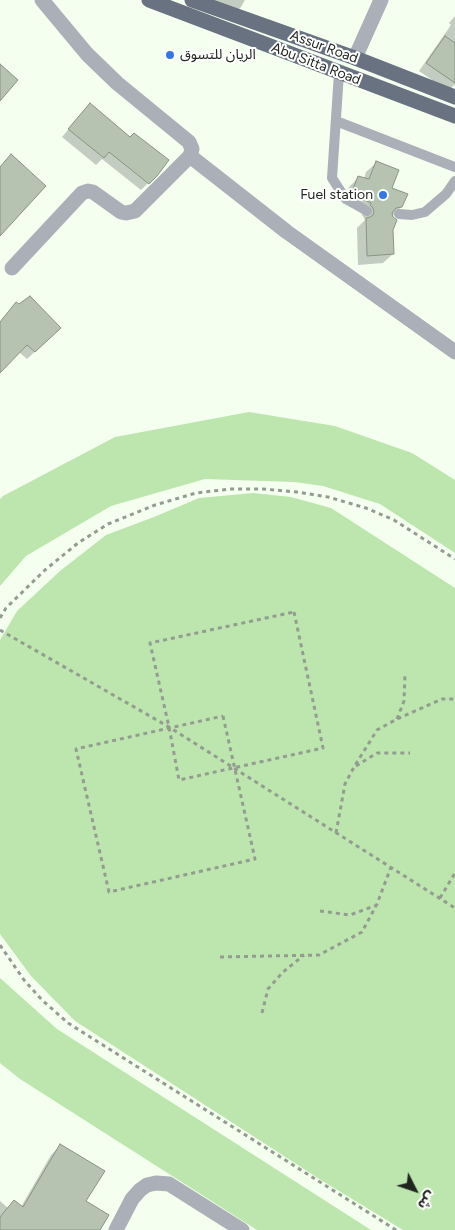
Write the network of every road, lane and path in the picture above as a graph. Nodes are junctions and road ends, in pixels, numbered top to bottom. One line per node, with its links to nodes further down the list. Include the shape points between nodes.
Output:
1 (42, 0): 10 (street, via 87,54 117,83 190,142)
2 (149, 0): 6 (main road, Abu Sitta Road)
3 (192, 0): 5 (main road, Assur Road)
4 (381, 0): 5 (street)
5 (356, 58): 7 (main road, Assur Road)
6 (339, 73): 8 (main road, Abu Sitta Road); 9 (lane)
7 (455, 98)
8 (455, 116)
9 (336, 121): 11 (lane); 13 (lane, via 332,178 345,198)
10 (190, 156): 15 (street, via 135,211 121,212 93,192 82,193); 16 (street, via 287,232)
11 (455, 167)
12 (455, 181): 14 (lane, via 446,194 425,212)
13 (367, 211)
14 (399, 214)
15 (12, 268)
16 (455, 352)
17 (455, 559): 18 (path, via 394,520 328,497 264,489 196,493 108,524 45,570)
18 (0, 618)
19 (0, 630): 23 (path)
20 (405, 674): 22 (path, via 404,701)
21 (455, 699): 22 (path, via 442,699)
22 (397, 719): 25 (path, via 377,730)
23 (169, 727): 26 (path); 26 (path, via 223,716); 26 (path, via 179,780); 26 (path, via 150,644 294,612 324,748); 26 (path, via 76,749 109,892 255,859)
24 (410, 754): 25 (path, via 377,753)
25 (354, 767): 27 (path, via 345,784)
26 (234, 768): 27 (path)
27 (336, 833): 28 (path)
28 (391, 867): 30 (path); 31 (path)
29 (455, 873): 30 (path)
30 (440, 898): 32 (path)
31 (377, 904): 33 (path, via 350,915); 35 (path, via 362,932 319,955)
32 (455, 908)
33 (320, 911)
34 (0, 945): 40 (path, via 24,980 68,1023)
35 (304, 955): 36 (path); 37 (path, via 268,989)
36 (220, 957)
37 (262, 1013)
38 (116, 1230): 39 (street, via 132,1199 147,1185 156,1183 169,1184)
39 (242, 1230)
40 (396, 1230)

